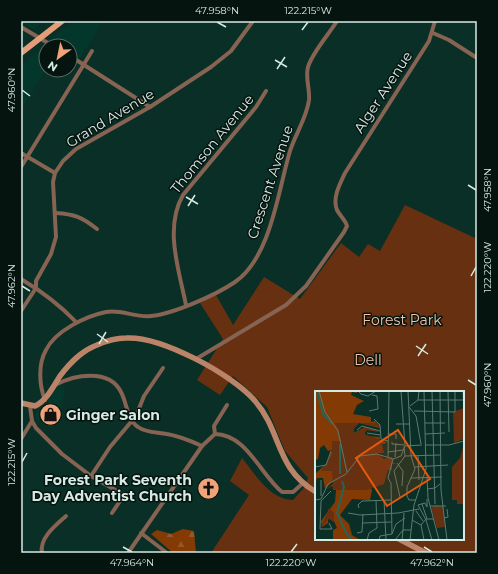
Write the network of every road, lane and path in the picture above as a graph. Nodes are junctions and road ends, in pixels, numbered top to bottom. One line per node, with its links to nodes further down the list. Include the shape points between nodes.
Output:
1 (62, 21): 7 (main road)
2 (253, 21): 15 (street, Grand Avenue, via 229,53)
3 (338, 21): 24 (street, Crescent Avenue, via 308,65 306,78 309,101 290,150 270,228 254,262 245,274 234,282)
4 (435, 21): 6 (street, Alger Avenue)
5 (21, 27): 7 (street)
6 (433, 32): 11 (street); 27 (street, Alger Avenue, via 345,173 337,193 336,205 347,226 306,286 286,305)
7 (39, 38)
8 (38, 39): 10 (main road)
9 (92, 51): 13 (street)
10 (21, 53)
11 (477, 58)
12 (78, 61): 13 (street)
13 (84, 65): 15 (street); 17 (street)
14 (266, 91): 24 (street, Thomson Avenue, via 176,207 174,235)
15 (150, 106): 19 (street, Grand Avenue, via 76,149)
16 (21, 153): 17 (street)
17 (28, 157): 18 (street); 19 (street)
18 (21, 168)
19 (55, 173): 20 (street)
20 (56, 213): 21 (street, via 72,214); 23 (street, via 56,237 51,254 36,280)
21 (97, 228)
22 (21, 279): 23 (street)
23 (36, 288): 25 (street); 26 (street)
24 (186, 305): 26 (street, Crescent Avenue, via 150,316 106,312)
25 (21, 311)
26 (76, 322): 30 (street, Crescent Avenue, via 46,349 41,369 41,390)
27 (196, 359): 29 (main road, via 149,341 127,338 113,340 86,350 70,364); 40 (main road, via 225,375 255,401 267,418 285,462)
28 (163, 368): 35 (street, via 144,396)
29 (54, 385): 30 (main road); 35 (street, via 80,376 108,380 116,384 121,392)
30 (44, 400): 33 (main road)
31 (21, 403): 33 (main road)
32 (227, 405): 36 (street, via 214,426)
33 (30, 406): 34 (street)
34 (32, 421): 37 (street); 39 (street, via 62,454)
35 (132, 422): 38 (street, via 145,431 168,434); 39 (street, via 114,442)
36 (215, 434): 38 (street); 40 (street, via 223,434 240,445 282,492 293,492)
37 (21, 439)
38 (202, 446): 44 (street)
39 (91, 476): 42 (street, via 124,495)
40 (302, 484): 41 (main road)
41 (315, 491)
42 (112, 513)
43 (66, 516): 46 (street, via 47,536 41,547)
44 (141, 533): 47 (street); 48 (street)
45 (401, 540): 49 (main road)
46 (42, 553)
47 (128, 553)
48 (167, 553)
49 (426, 553)

